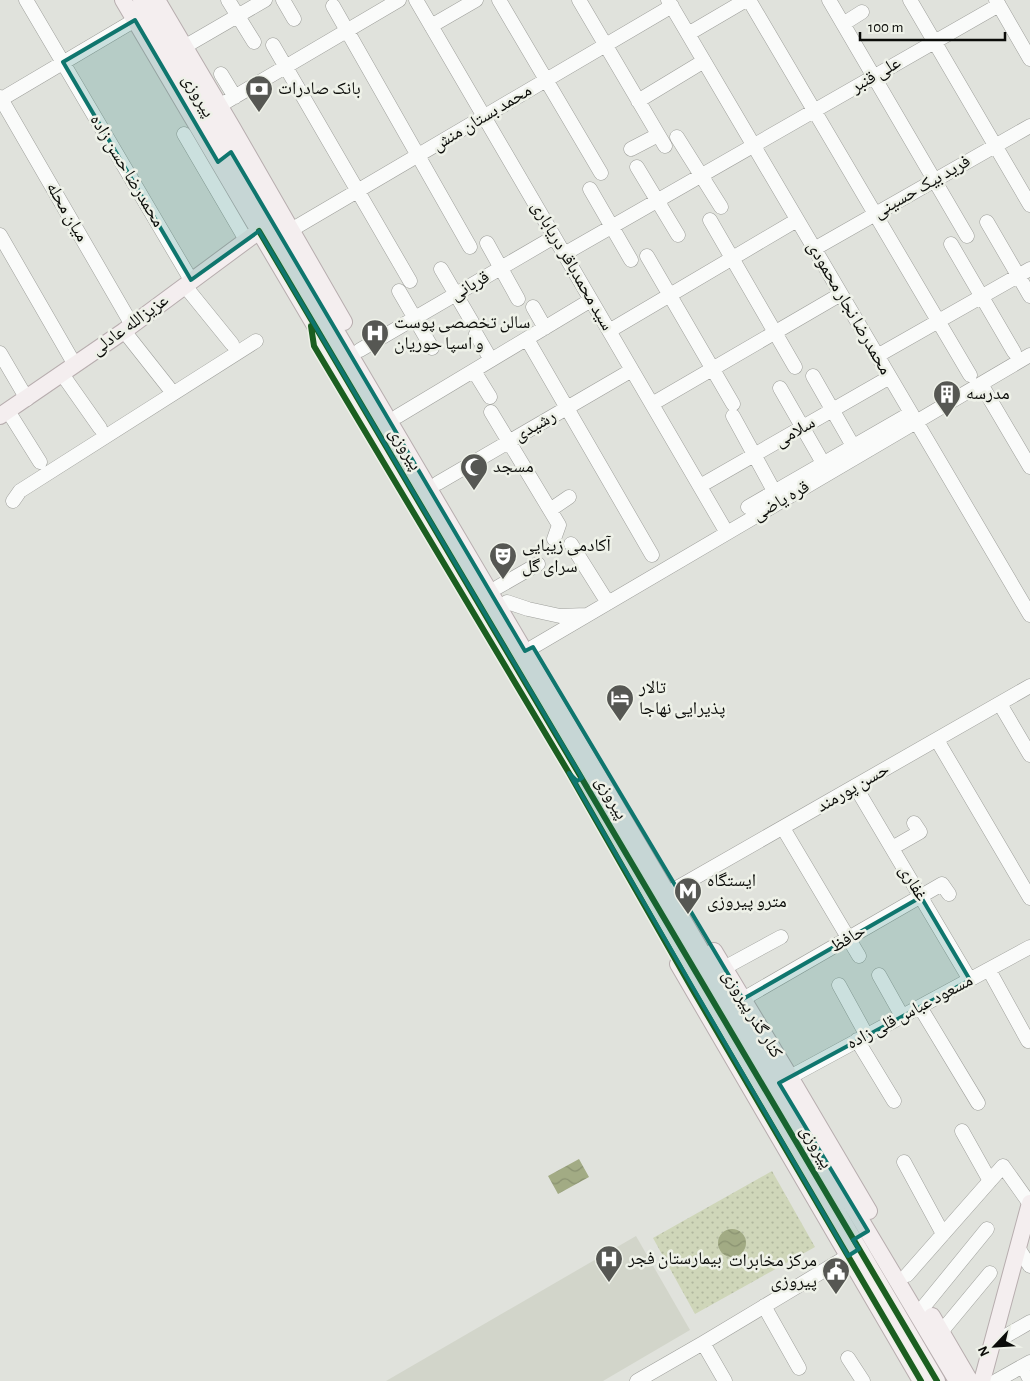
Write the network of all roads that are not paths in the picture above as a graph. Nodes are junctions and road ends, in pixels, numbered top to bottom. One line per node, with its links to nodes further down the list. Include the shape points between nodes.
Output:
1 (26, 0): 34 (street, محمدرضا حسن زاده)
2 (123, 0): 22 (main road, پیروزی)
3 (141, 0): 52 (main road, پیروزی)
4 (156, 0): 31 (main road)
5 (228, 0): 20 (street)
6 (264, 0): 20 (street)
7 (283, 0): 21 (street)
8 (399, 0): 25 (street)
9 (416, 0): 24 (street, سید محمدباقر دریاباری)
10 (476, 0): 24 (street)
11 (499, 0): 38 (street)
12 (579, 0): 30 (street)
13 (748, 0): 26 (street); 43 (street)
14 (910, 0): 28 (street)
15 (831, 1): 23 (street)
16 (670, 3): 26 (street, محمدرضا نجار محمودی); 30 (street, محمد بستان منش)
17 (997, 3): 28 (street, علی قنبر); 32 (street)
18 (332, 6): 25 (street)
19 (862, 12): 23 (street)
20 (237, 16): 27 (street); 31 (street)
21 (294, 19)
22 (135, 20): 34 (street); 52 (main road, پیروزی)
23 (843, 24): 37 (street)
24 (431, 26): 44 (street, سید محمدباقر دریاباری)
25 (347, 31): 35 (street); 51 (street)
26 (688, 34): 33 (street, محمدرضا نجار محمودی)
27 (254, 42)
28 (934, 42): 37 (street, علی قنبر); 49 (street)
29 (273, 45): 35 (street)
30 (606, 45): 38 (street, محمد بستان منش); 41 (street)
31 (184, 46): 42 (main road)
32 (1030, 59)
33 (704, 61): 41 (street); 48 (street, محمدرضا نجار محمودی)
34 (63, 62): 40 (street); 85 (street, محمدرضا حسن زاده)
35 (286, 67): 39 (street); 58 (street)
36 (220, 74): 39 (street)
37 (874, 77): 43 (street, علی قنبر); 56 (street)
38 (546, 80): 44 (street, محمد بستان منش); 54 (street)
39 (235, 97): 42 (street)
40 (0, 99): 98 (street, میان محله)
41 (638, 101): 50 (street, via 662,140)
42 (219, 106): 67 (main road)
43 (814, 111): 48 (street, علی قنبر); 62 (street)
44 (484, 117): 51 (street, محمد بستان منش); 72 (street, سید محمدباقر دریاباری)
45 (1030, 126): 49 (street, فرید بیک حسینی)
46 (184, 134): 68 (street)
47 (677, 138): 55 (street)
48 (754, 146): 55 (street, علی قنبر); 64 (street, محمدرضا نجار محمودی)
49 (995, 146): 56 (street, فرید بیک حسینی); 60 (street)
50 (631, 149)
51 (418, 156): 58 (street, محمد بستان منش); 75 (street)
52 (225, 157): 68 (main road, پیروزی)
53 (637, 167): 59 (street)
54 (601, 173)
55 (701, 176): 59 (street, علی قنبر); 61 (street)
56 (934, 180): 62 (street, فرید بیک حسینی); 71 (street)
57 (590, 189): 66 (street)
58 (358, 191): 67 (street, محمد بستان منش); 84 (street)
59 (657, 201): 66 (street, علی قنبر); 69 (street)
60 (1030, 205)
61 (720, 207)
62 (875, 214): 76 (street, فرید بیک حسینی); 97 (street)
63 (710, 220): 79 (street)
64 (797, 220): 76 (street, محمدرضا نجار محمودی); 79 (street)
65 (987, 222): 83 (street)
66 (612, 227): 77 (street, علی قنبر); 80 (street)
67 (291, 230): 106 (main road)
68 (259, 231): 85 (main road, عزیزالله عادلی); 95 (main road, پیروزی); 156 (main road, پیروزی)
69 (678, 235)
70 (0, 236): 113 (street)
71 (967, 236)
72 (554, 237): 77 (street, سید محمدباقر دریاباری); 81 (street, قربانی)
73 (487, 243): 81 (street)
74 (951, 244): 91 (street)
75 (470, 247)
76 (814, 249): 88 (street, محمدرضا نجار محمودی)
77 (564, 254): 93 (street, سید محمدباقر دریاباری)
78 (647, 256): 89 (street)
79 (732, 259): 89 (street); 101 (street)
80 (631, 260)
81 (500, 268): 87 (street, قربانی); 92 (street)
82 (441, 269): 87 (street)
83 (1024, 273): 90 (street); 91 (street)
84 (410, 281)
85 (188, 283): 98 (main road, عزیزالله عادلی); 104 (street, محمدرضا حسن زاده)
86 (399, 291): 96 (street)
87 (456, 294): 96 (street, قربانی); 111 (street)
88 (841, 294): 101 (street); 110 (street, محمدرضا نجار محمودی)
89 (670, 295): 100 (street); 114 (street)
90 (1030, 296)
91 (982, 297): 97 (street); 107 (street)
92 (518, 299)
93 (591, 300): 99 (street); 100 (street, سید محمدباقر دریاباری)
94 (533, 307): 99 (street)
95 (309, 316): 156 (main road, پیروزی); 161 (main road, via 314,346)
96 (414, 318): 105 (street); 106 (street, قربانی)
97 (938, 321): 110 (street); 119 (street)
98 (128, 328): 113 (main road, عزیزالله عادلی); 120 (street, میان محله)
99 (545, 328): 102 (street)
100 (609, 331): 115 (street, سید محمدباقر دریاباری)
101 (775, 333): 112 (street); 114 (street)
102 (527, 339): 111 (street); 125 (street)
103 (256, 341): 143 (street, via 20,491)
104 (232, 344)
105 (432, 348)
106 (360, 350): 129 (main road)
107 (1014, 352)
108 (0, 353): 123 (street)
109 (1030, 355): 119 (street, قره یاضی)
110 (877, 356): 118 (street, محمدرضا نجار محمودی)
111 (491, 360): 116 (street)
112 (795, 367)
113 (69, 369): 123 (main road, عزیزالله عادلی); 132 (street)
114 (713, 369): 124 (street); 135 (street)
115 (632, 370): 124 (street, سید محمدباقر دریاباری); 125 (street, رشیدی)
116 (474, 371): 122 (street); 129 (street)
117 (813, 376): 126 (street)
118 (890, 377): 126 (street, سلامی); 130 (street, محمدرضا نجار محمودی)
119 (976, 379): 130 (street, قره یاضی); 138 (street)
120 (169, 388)
121 (780, 388): 131 (street)
122 (490, 397)
123 (26, 399): 128 (main road, عزیزالله عادلی)
124 (652, 404): 140 (street, سید محمدباقر دریاباری)
125 (566, 408): 133 (street, رشیدی); 149 (street)
126 (833, 410): 131 (street, سلامی); 134 (street)
127 (490, 412): 133 (street)
128 (4, 414): 136 (street)
129 (398, 416): 139 (main road)
130 (913, 417): 134 (street); 146 (street, قره یاضی); 155 (street, محمدرضا نجار محمودی)
131 (803, 427): 135 (street, سلامی); 137 (street)
132 (100, 428)
133 (508, 442): 139 (street, رشیدی); 145 (street)
134 (853, 446): 137 (street)
135 (755, 454): 140 (street, سلامی); 141 (street)
136 (40, 462)
137 (823, 463): 141 (street)
138 (1030, 467)
139 (438, 484): 151 (main road)
140 (700, 486): 146 (street, سید محمدباقر دریاباری)
141 (774, 491): 144 (street)
142 (569, 497): 145 (street)
143 (13, 500)
144 (748, 507)
145 (550, 510): 147 (street, via 559,525)
146 (727, 533): 153 (street, قره یاضی)
147 (554, 540)
148 (571, 544): 153 (street)
149 (652, 555)
150 (538, 564): 151 (street)
151 (498, 587): 152 (main road)
152 (507, 602): 154 (street, via 560,616); 156 (main road)
153 (608, 603): 154 (street, قره یاضی)
154 (586, 615): 156 (street, قره یاضی)
155 (1030, 615)
156 (523, 652): 163 (main road, پیروزی); 167 (main road, کنار گذر پیروزی)
157 (1030, 686): 158 (street, حسن پورمند)
158 (1000, 704): 159 (street, حسن پورمند); 160 (street)
159 (937, 740): 162 (street, حسن پورمند); 170 (street)
160 (1030, 755)
161 (569, 773): 163 (main road); 195 (main road)
162 (855, 786): 165 (street, حسن پورمند); 166 (street, غفاری)
163 (591, 794): 195 (main road, پیروزی)
164 (914, 823): 166 (street, via 920,832)
165 (783, 828): 167 (street, حسن پورمند); 172 (street)
166 (892, 848): 169 (street, غفاری)
167 (672, 891): 175 (main road, کنار گذر پیروزی); 180 (main road)
168 (949, 894): 169 (street, حافظ, via 942,884)
169 (922, 897): 172 (street, حافظ); 178 (street, غفاری)
170 (1030, 898)
171 (780, 937): 175 (street)
172 (848, 938): 174 (street); 180 (street, حافظ)
173 (1030, 947): 176 (street, مسعود عباس قلی زاده)
174 (859, 956)
175 (724, 968): 180 (main road, کنار گذر پیروزی)
176 (989, 970): 178 (street, مسعود عباس قلی زاده); 184 (street)
177 (879, 975): 182 (street)
178 (970, 980): 181 (street, مسعود عباس قلی زاده)
179 (839, 985): 183 (street)
180 (738, 1002): 185 (main road, کنار گذر پیروزی)
181 (920, 1007): 182 (street, مسعود عباس قلی زاده); 187 (street)
182 (902, 1016): 183 (street, مسعود عباس قلی زاده)
183 (862, 1038): 185 (street, مسعود عباس قلی زاده); 186 (street)
184 (1030, 1040)
185 (784, 1080): 194 (main road, پیروزی); 199 (main road, کنار گذر پیروزی)
186 (894, 1101)
187 (978, 1104)
188 (962, 1132): 190 (street)
189 (904, 1162): 193 (street)
190 (990, 1181): 191 (street, via 1003,1166); 193 (street)
191 (1030, 1204): 196 (main road)
192 (987, 1228): 200 (street)
193 (943, 1234): 199 (street)
194 (871, 1235): 195 (main road); 215 (main road, پیروزی)
195 (853, 1248): 201 (street); 209 (main road, پیروزی)
196 (1018, 1248): 197 (street); 205 (main road)
197 (1030, 1266)
198 (990, 1272): 203 (street)
199 (907, 1275): 200 (main road, کنار گذر پیروزی)
200 (925, 1305): 203 (main road, کنار گذر پیروزی)
201 (764, 1306): 204 (street); 208 (street)
202 (1030, 1322): 205 (street)
203 (941, 1332): 216 (main road, کنار گذر پیروزی)
204 (703, 1343): 210 (street); 213 (street)
205 (992, 1344): 217 (main road)
206 (848, 1358): 214 (street)
207 (1026, 1364): 211 (street); 212 (street)
208 (799, 1368)
209 (923, 1378)
210 (644, 1379)
211 (1002, 1380)
212 (1030, 1380)
213 (725, 1381)
214 (863, 1381)
215 (957, 1381)
216 (970, 1381)
217 (982, 1381)

